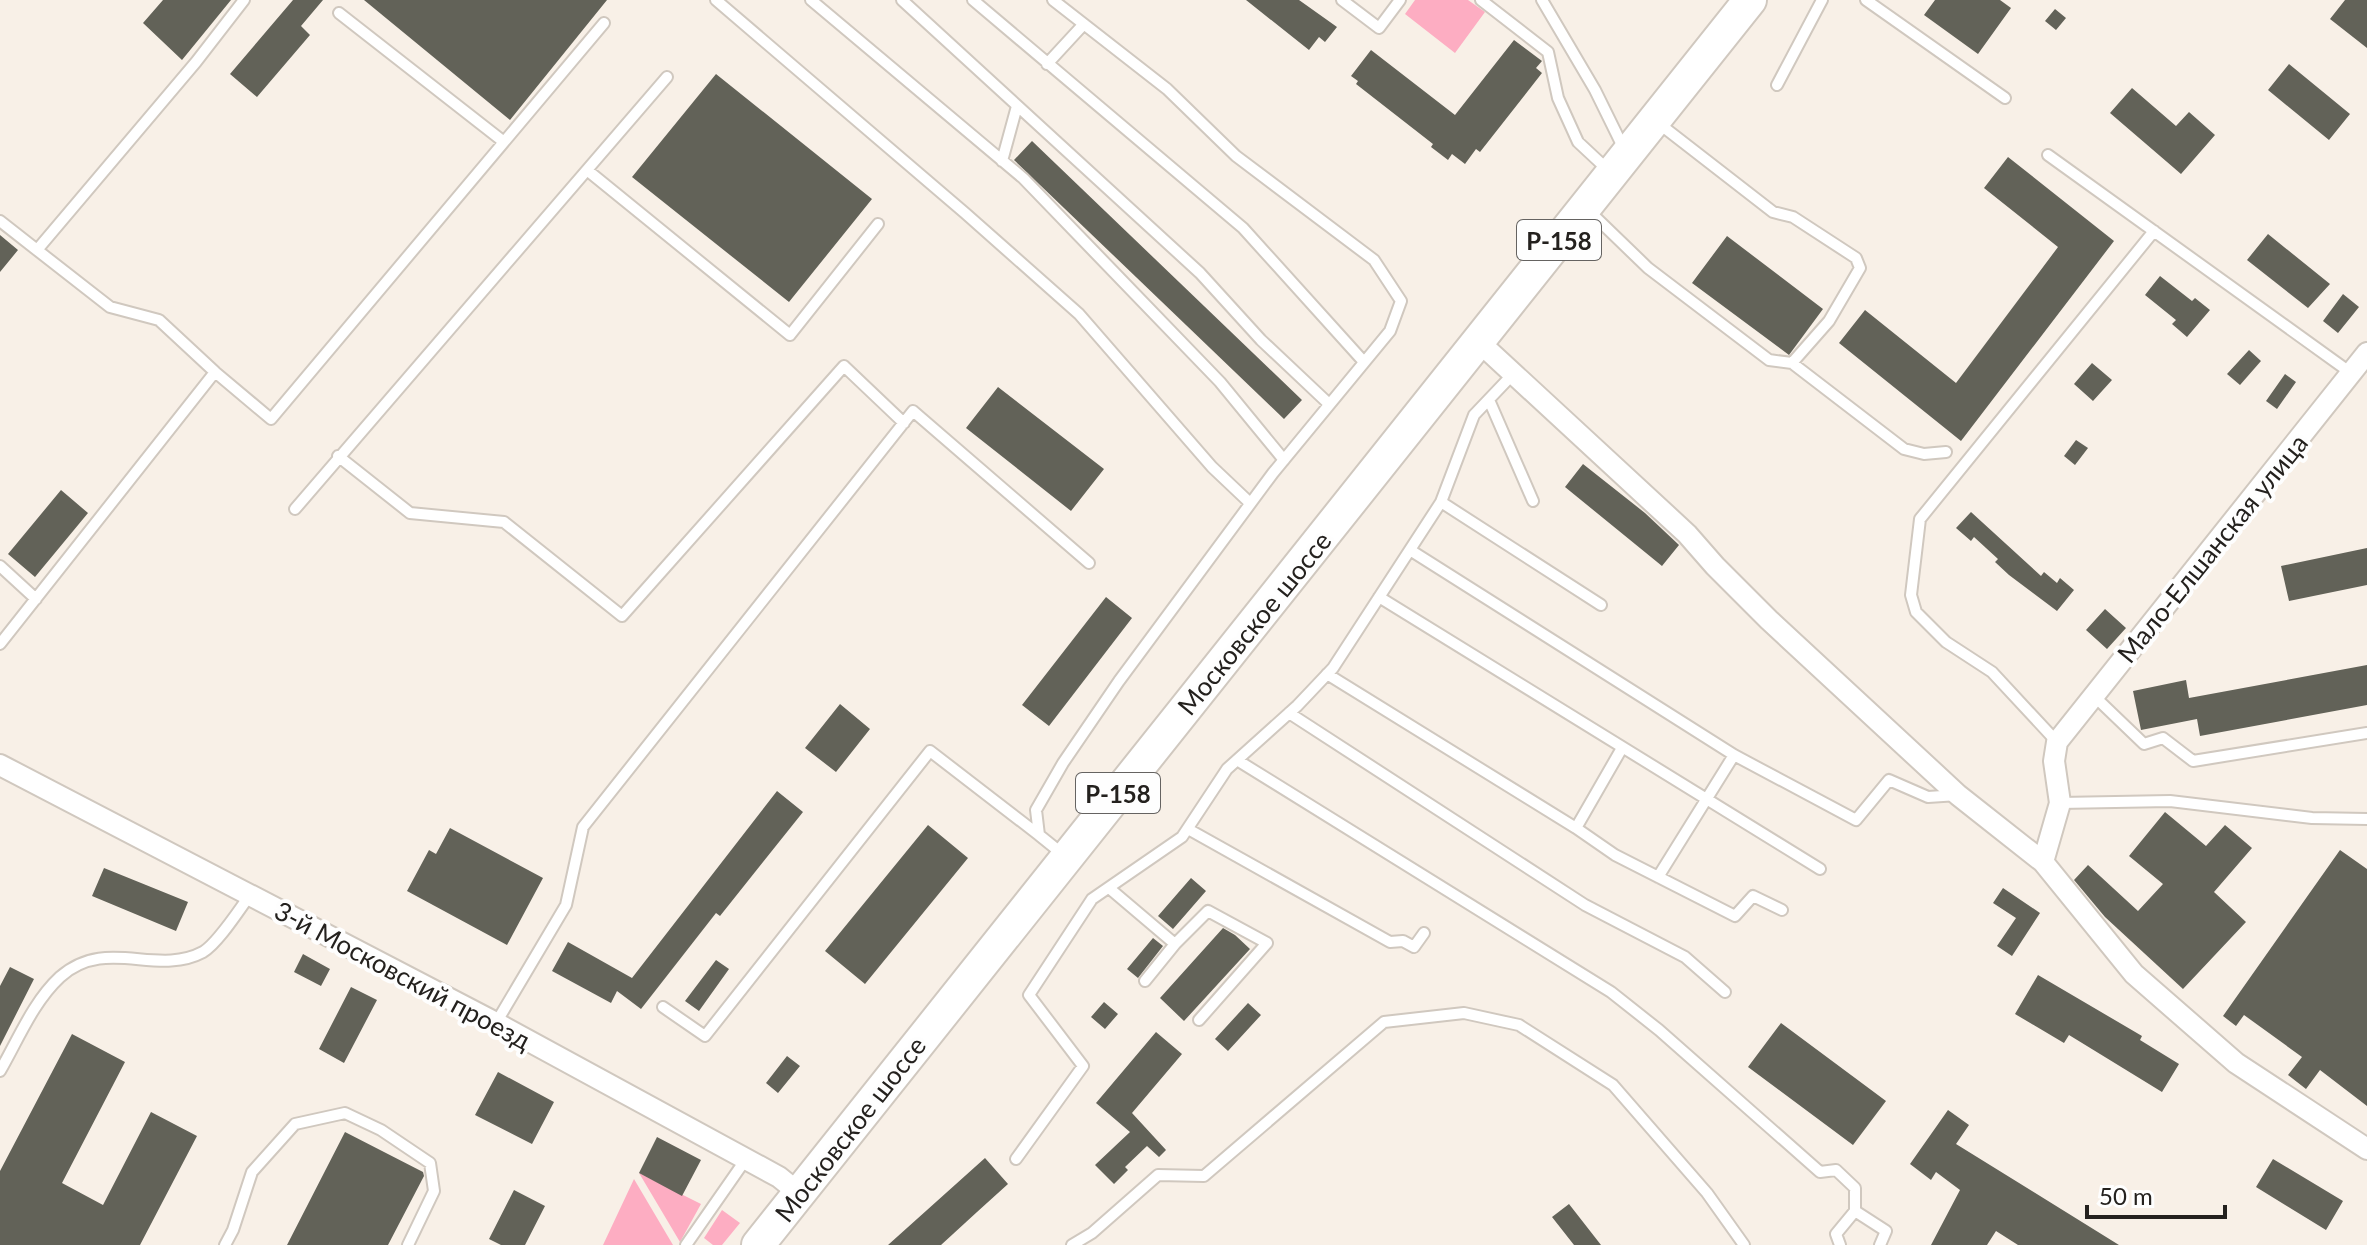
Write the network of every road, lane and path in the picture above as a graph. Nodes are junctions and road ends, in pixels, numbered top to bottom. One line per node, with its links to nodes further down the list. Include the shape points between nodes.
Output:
1 (244, 0): 32 (lane)
2 (716, 0): 48 (lane, via 1079,314 1212,467)
3 (811, 0): 25 (lane)
4 (902, 0): 21 (lane)
5 (973, 0): 17 (lane)
6 (1053, 0): 16 (lane)
7 (1342, 0): 8 (lane, via 1379,28)
8 (1400, 0)
9 (1481, 0): 26 (lane, via 1548,52 1558,98 1578,142)
10 (1542, 0): 26 (lane, via 1595,90)
11 (1750, 0): 22 (main road, Московское шоссе / Р-158)
12 (1822, 0): 19 (lane)
13 (1866, 0): 20 (lane)
14 (339, 13): 23 (lane)
15 (604, 23): 23 (lane)
16 (1083, 25): 17 (lane); 35 (lane, via 1167,89 1236,156 1374,260 1401,301 1390,331)
17 (1047, 64): 35 (lane, via 1243,228)
18 (667, 77): 27 (lane)
19 (1777, 85)
20 (2005, 98)
21 (1017, 106): 25 (lane); 41 (lane, via 1200,273)
22 (1655, 121): 26 (main road, Московское шоссе / Р-158); 36 (lane, via 1773,212 1793,217 1856,258 1860,268 1829,321)
23 (504, 142): 37 (lane, via 271,419)
24 (2048, 155): 31 (lane)
25 (1002, 161): 45 (lane, via 1180,339)
26 (1620, 165): 28 (main road, Московское шоссе / Р-158)
27 (587, 170): 30 (lane, via 790,335); 44 (lane)
28 (1586, 208): 33 (main road, Московское шоссе / Р-158); 36 (lane, via 1648,268 1769,360)
29 (0, 221): 32 (lane)
30 (878, 224)
31 (2154, 231): 39 (lane); 61 (lane, via 1920,519 1911,595 1916,612 1946,642 1992,672)
32 (37, 250): 37 (lane, via 110,307 159,320)
33 (1478, 341): 38 (street); 73 (main road, Московское шоссе / Р-158)
34 (2367, 353): 39 (street, Мало-Елшанская улица)
35 (1364, 362): 41 (lane)
36 (1792, 363): 43 (lane, via 1904,449)
37 (215, 372): 54 (lane)
38 (1514, 373): 40 (lane); 66 (street)
39 (2351, 373): 58 (street, Мало-Елшанская улица)
40 (1489, 400): 46 (lane); 47 (lane, via 1474,415)
41 (1329, 404): 45 (lane)
42 (904, 423): 44 (lane, via 844,366 622,616 504,522 410,513); 51 (lane, via 913,411); 86 (lane, via 583,827 566,905)
43 (1946, 452)
44 (338, 456): 49 (lane)
45 (1284, 460): 48 (lane)
46 (1533, 501)
47 (1441, 502): 50 (lane); 55 (lane)
48 (1250, 503): 72 (lane, via 1063,763 1036,810)
49 (295, 509)
50 (1410, 550): 53 (lane); 63 (lane)
51 (1089, 563)
52 (0, 566): 54 (lane)
53 (1379, 597): 57 (lane); 62 (lane)
54 (36, 599): 56 (lane)
55 (1601, 605)
56 (0, 644)
57 (1327, 674): 59 (lane); 70 (lane)
58 (2094, 696): 60 (lane, via 2144,744 2163,738 2193,761); 61 (street, Мало-Елшанская улица)
59 (1289, 713): 64 (lane); 83 (lane, via 1585,905 1685,957)
60 (2367, 733)
61 (2057, 742): 68 (street)
62 (1622, 748): 67 (lane); 70 (lane)
63 (1734, 755): 66 (lane, via 1856,820 1889,780 1928,797); 67 (lane)
64 (1237, 760): 71 (lane); 92 (lane, via 1611,992 1820,1172 1836,1170 1855,1188)
65 (0, 765): 78 (street, 3-й Московский проезд)
66 (1958, 795): 74 (street)
67 (1706, 801): 75 (lane); 76 (lane)
68 (2060, 803): 69 (lane, via 2170,801 2312,818); 74 (street)
69 (2367, 819)
70 (1576, 828): 76 (lane)
71 (1188, 829): 77 (lane); 80 (lane, via 1390,942 1414,947)
72 (1039, 835): 73 (lane); 84 (lane, via 930,751 705,1036)
73 (1067, 857): 91 (main road, Московское шоссе / Р-158)
74 (2043, 862): 88 (street, via 2134,974 2236,1063)
75 (1820, 869)
76 (1658, 877): 79 (lane, via 1735,916 1753,896)
77 (1109, 888): 81 (lane); 90 (lane, via 1092,899 1029,995 1083,1066)
78 (250, 895): 86 (street, 3-й Московский проезд); 87 (lane, via 205,951 183,959 102,956 60,977 38,1003)
79 (1782, 910)
80 (1424, 933)
81 (1175, 944): 82 (lane); 85 (lane, via 1208,911 1267,943)
82 (1145, 981)
83 (1725, 992)
84 (663, 1007)
85 (1199, 1020)
86 (496, 1023): 89 (street, 3-й Московский проезд)
87 (0, 1071)
88 (2367, 1149)
89 (746, 1159): 91 (street, 3-й Московский проезд); 96 (lane)
90 (1016, 1159)
91 (800, 1194): 93 (main road, Московское шоссе / Р-158)
92 (1855, 1211): 99 (lane, via 1836,1234); 100 (lane, via 1886,1231)
93 (766, 1241)
94 (225, 1245): 95 (lane, via 252,1172 295,1124 345,1113 430,1163 434,1191)
95 (408, 1245)
96 (686, 1245)
97 (1072, 1245): 98 (lane, via 1158,1175 1204,1176 1384,1022 1464,1013 1519,1025 1613,1085 1707,1193)
98 (1744, 1245)
99 (1840, 1245)
100 (1880, 1245)

